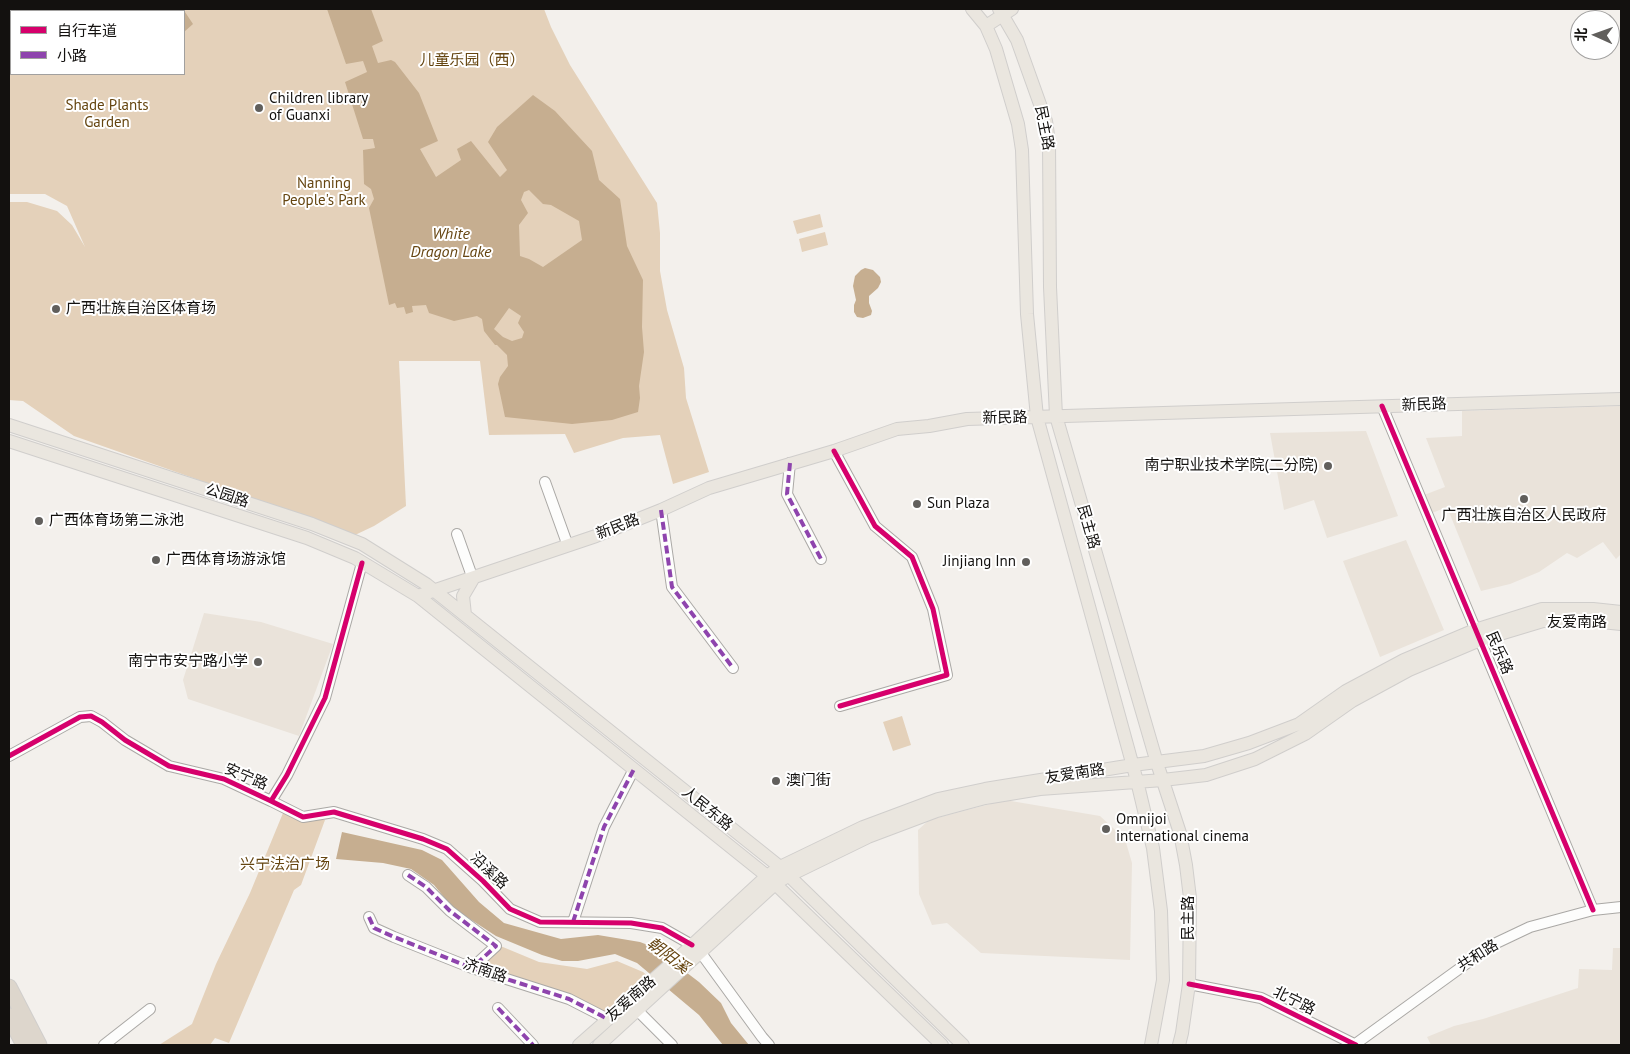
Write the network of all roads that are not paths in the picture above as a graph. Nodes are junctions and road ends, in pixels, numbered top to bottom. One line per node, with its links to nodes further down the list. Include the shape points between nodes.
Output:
1 (972, 9): 3 (main road, 民主路)
2 (1002, 10): 3 (main road); 6 (main road, 民主路, via 1017,40 1046,121 1050,142 1050,287)
3 (984, 23): 7 (main road, 民主路, via 999,58 1022,150 1026,314)
4 (1621, 399): 5 (main road, 新民路)
5 (1382, 406): 6 (main road, 新民路); 24 (street, 民乐路)
6 (1056, 416): 7 (main road, 新民路); 28 (main road, 民主路)
7 (1037, 417): 10 (main road, 新民路, via 968,418 897,428); 29 (main road, 民主路)
8 (9, 425): 19 (main road, 公园路, via 312,524 362,544)
9 (9, 442): 17 (main road, 公园路, via 307,538)
10 (834, 450): 11 (main road, 新民路); 26 (street, via 875,526 912,557 933,609 947,675)
11 (790, 464): 13 (main road, 新民路, via 710,488); 16 (street, via 787,494)
12 (545, 482): 15 (street)
13 (661, 510): 15 (main road, 新民路); 25 (street, via 672,587)
14 (457, 534): 18 (street)
15 (568, 546): 18 (main road, 新民路)
16 (821, 559)
17 (362, 562): 20 (main road, 公园路); 33 (street, 安宁路, via 325,698)
18 (473, 579): 19 (main road, 新民路); 22 (main road, via 463,596)
19 (435, 591): 20 (main road, 新民路); 22 (main road, 人民东路)
20 (418, 596): 30 (main road, 人民东路)
21 (1621, 612): 24 (main road, 友爱南路, via 1542,609)
22 (465, 615): 34 (main road, 人民东路)
23 (1621, 624): 24 (main road, 友爱南路, via 1543,621)
24 (1478, 635): 28 (main road, 友爱南路, via 1396,664 1346,691 1299,724 1249,744 1204,756); 31 (main road, 友爱南路, via 1352,701 1305,734 1255,760 1206,774); 38 (street, 民乐路)
25 (733, 668)
26 (840, 706)
27 (9, 756): 33 (street, 安宁路, via 80,717 90,716 170,766 224,779)
28 (1157, 763): 29 (main road, 友爱南路); 31 (main road, 民主路)
29 (1133, 765): 32 (main road, 民主路); 34 (main road, 友爱南路, via 938,799 863,827)
30 (634, 769): 36 (main road, 人民东路); 40 (street, via 604,827)
31 (1163, 780): 32 (main road, 友爱南路); 43 (main road, 民主路, via 1180,833 1186,865 1190,898)
32 (1138, 781): 34 (main road, 友爱南路, via 1040,789 985,798 937,811); 64 (main road, 民主路, via 1153,848 1161,910 1163,980)
33 (271, 801): 40 (street, 沿溪路, via 303,817 334,812 423,839 447,849 510,910 540,922)
34 (784, 871): 36 (main road, 友爱南路); 63 (main road, 人民东路)
35 (408, 875): 42 (street, via 496,946)
36 (772, 879): 41 (main road, 友爱南路); 62 (main road, 人民东路)
37 (1621, 907): 38 (street, 共和路)
38 (1593, 910): 66 (street, 共和路, via 1530,927 1492,945)
39 (369, 917): 42 (street, 济南路, via 374,928)
40 (573, 922): 41 (street, 沿溪路, via 631,923 662,928)
41 (694, 951): 46 (main road, 友爱南路); 61 (street)
42 (472, 968): 50 (street, 济南路, via 570,999)
43 (1188, 984): 65 (main road, 民主路); 66 (street, 北宁路, via 1262,998)
44 (9, 986): 55 (highway)
45 (9, 999): 54 (highway)
46 (640, 1002): 50 (main road, 友爱南路); 59 (main road, 友爱南路); 60 (street)
47 (498, 1008): 57 (street)
48 (150, 1009): 56 (street)
49 (9, 1016): 53 (highway)
50 (608, 1019): 58 (main road, 友爱南路)
51 (9, 1036): 52 (highway)
52 (14, 1045)
53 (24, 1045)
54 (33, 1045)
55 (39, 1045)
56 (104, 1045)
57 (533, 1045)
58 (578, 1045)
59 (599, 1045)
60 (672, 1045)
61 (769, 1045)
62 (942, 1045)
63 (963, 1045)
64 (1151, 1045)
65 (1178, 1045)
66 (1355, 1045)

